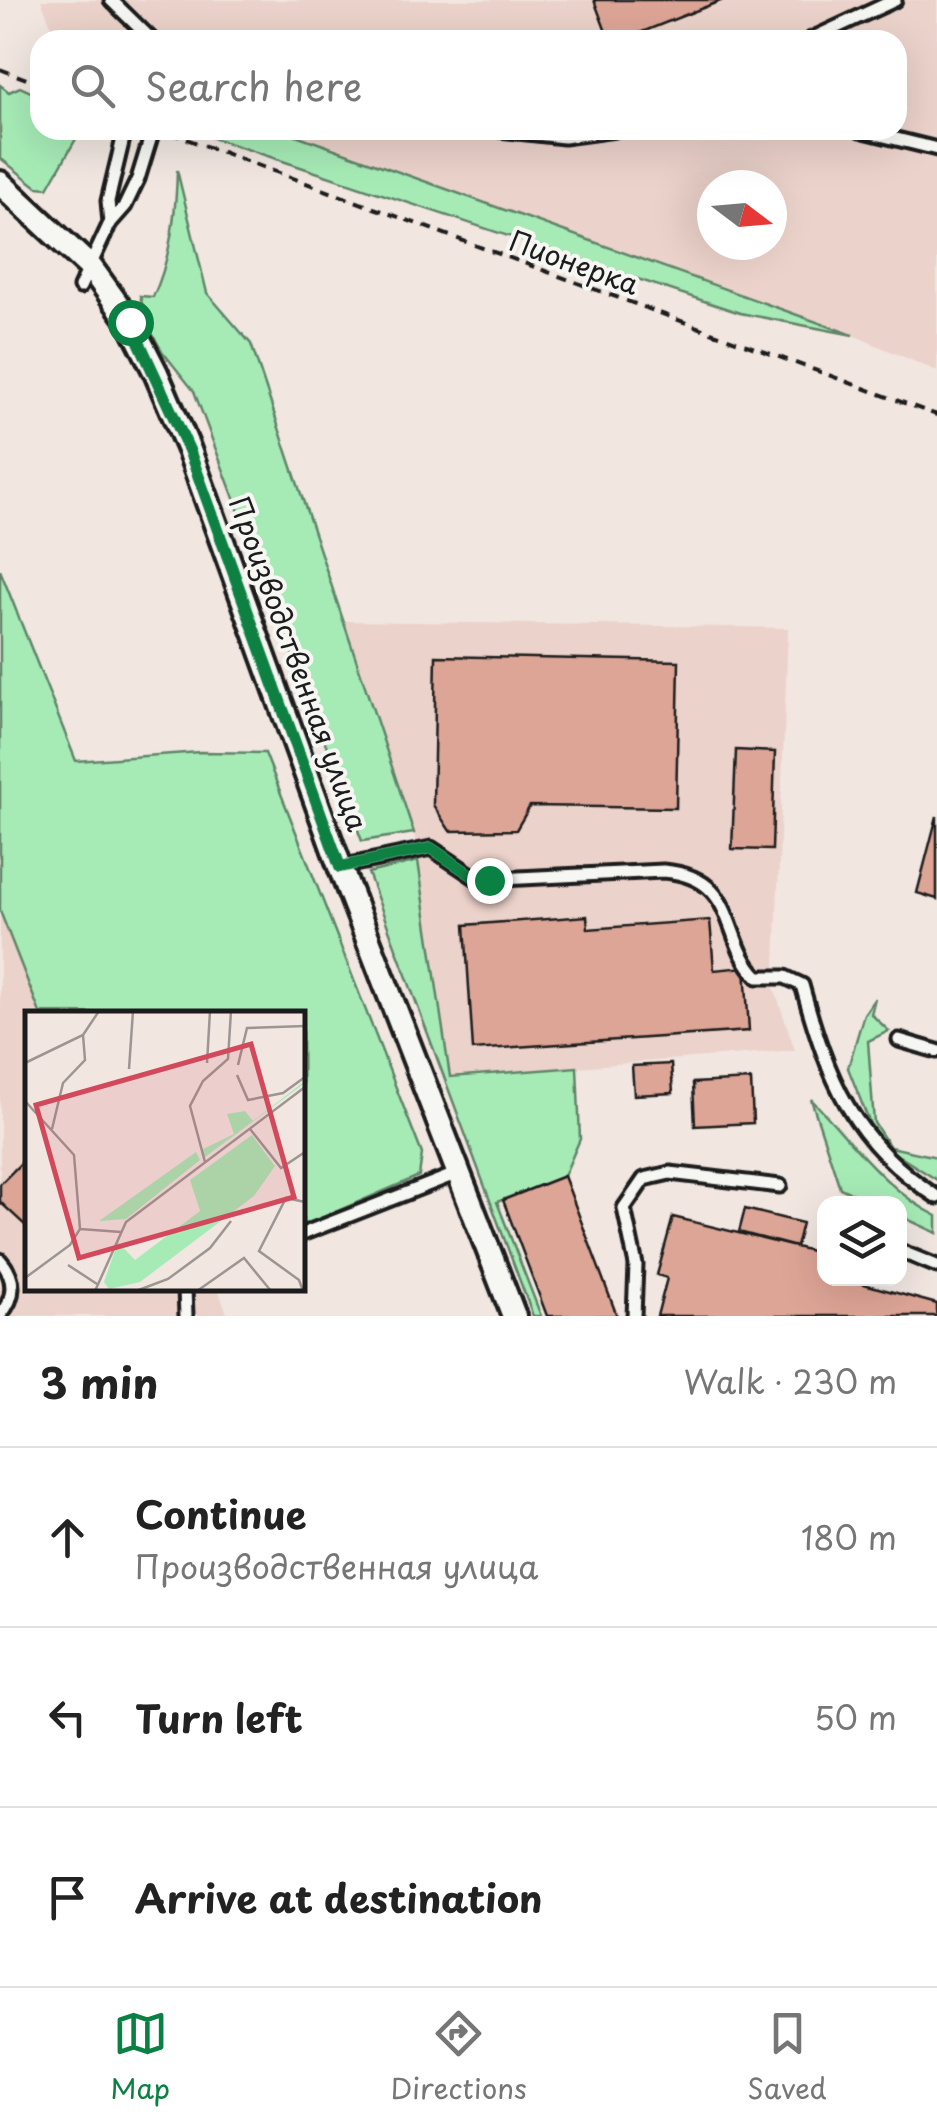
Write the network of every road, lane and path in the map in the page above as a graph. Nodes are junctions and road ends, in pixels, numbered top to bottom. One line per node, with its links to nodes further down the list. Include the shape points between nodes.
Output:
1 (111, 0): 3 (lane)
2 (895, 0): 4 (lane)
3 (142, 30)
4 (830, 30)
5 (0, 69): 6 (path)
6 (30, 80)
7 (122, 140): 13 (lane, via 108,200)
8 (149, 140): 13 (lane, via 125,206)
9 (188, 140): 15 (path, Пионерка)
10 (898, 140): 11 (lane)
11 (937, 150)
12 (0, 182): 14 (street, Производственная улица)
13 (110, 223): 14 (lane)
14 (86, 277): 16 (street, Производственная улица, via 137,335 189,450)
15 (937, 416)
16 (340, 867): 19 (street, Производственная улица); 21 (lane, via 431,848 479,880 663,870 703,883 728,916 750,969 758,977 802,985 831,1077 853,1120 886,1161)
17 (898, 1040): 18 (lane)
18 (937, 1051)
19 (458, 1173): 22 (lane); 29 (street, Производственная улица)
20 (780, 1186): 30 (lane, via 670,1173 644,1179 624,1208 636,1266)
21 (937, 1198)
22 (305, 1233)
23 (907, 1254): 25 (lane)
24 (0, 1260): 27 (lane, via 13,1282)
25 (937, 1266)
26 (185, 1291): 28 (lane)
27 (0, 1315)
28 (186, 1316)
29 (514, 1316)
30 (634, 1316)

